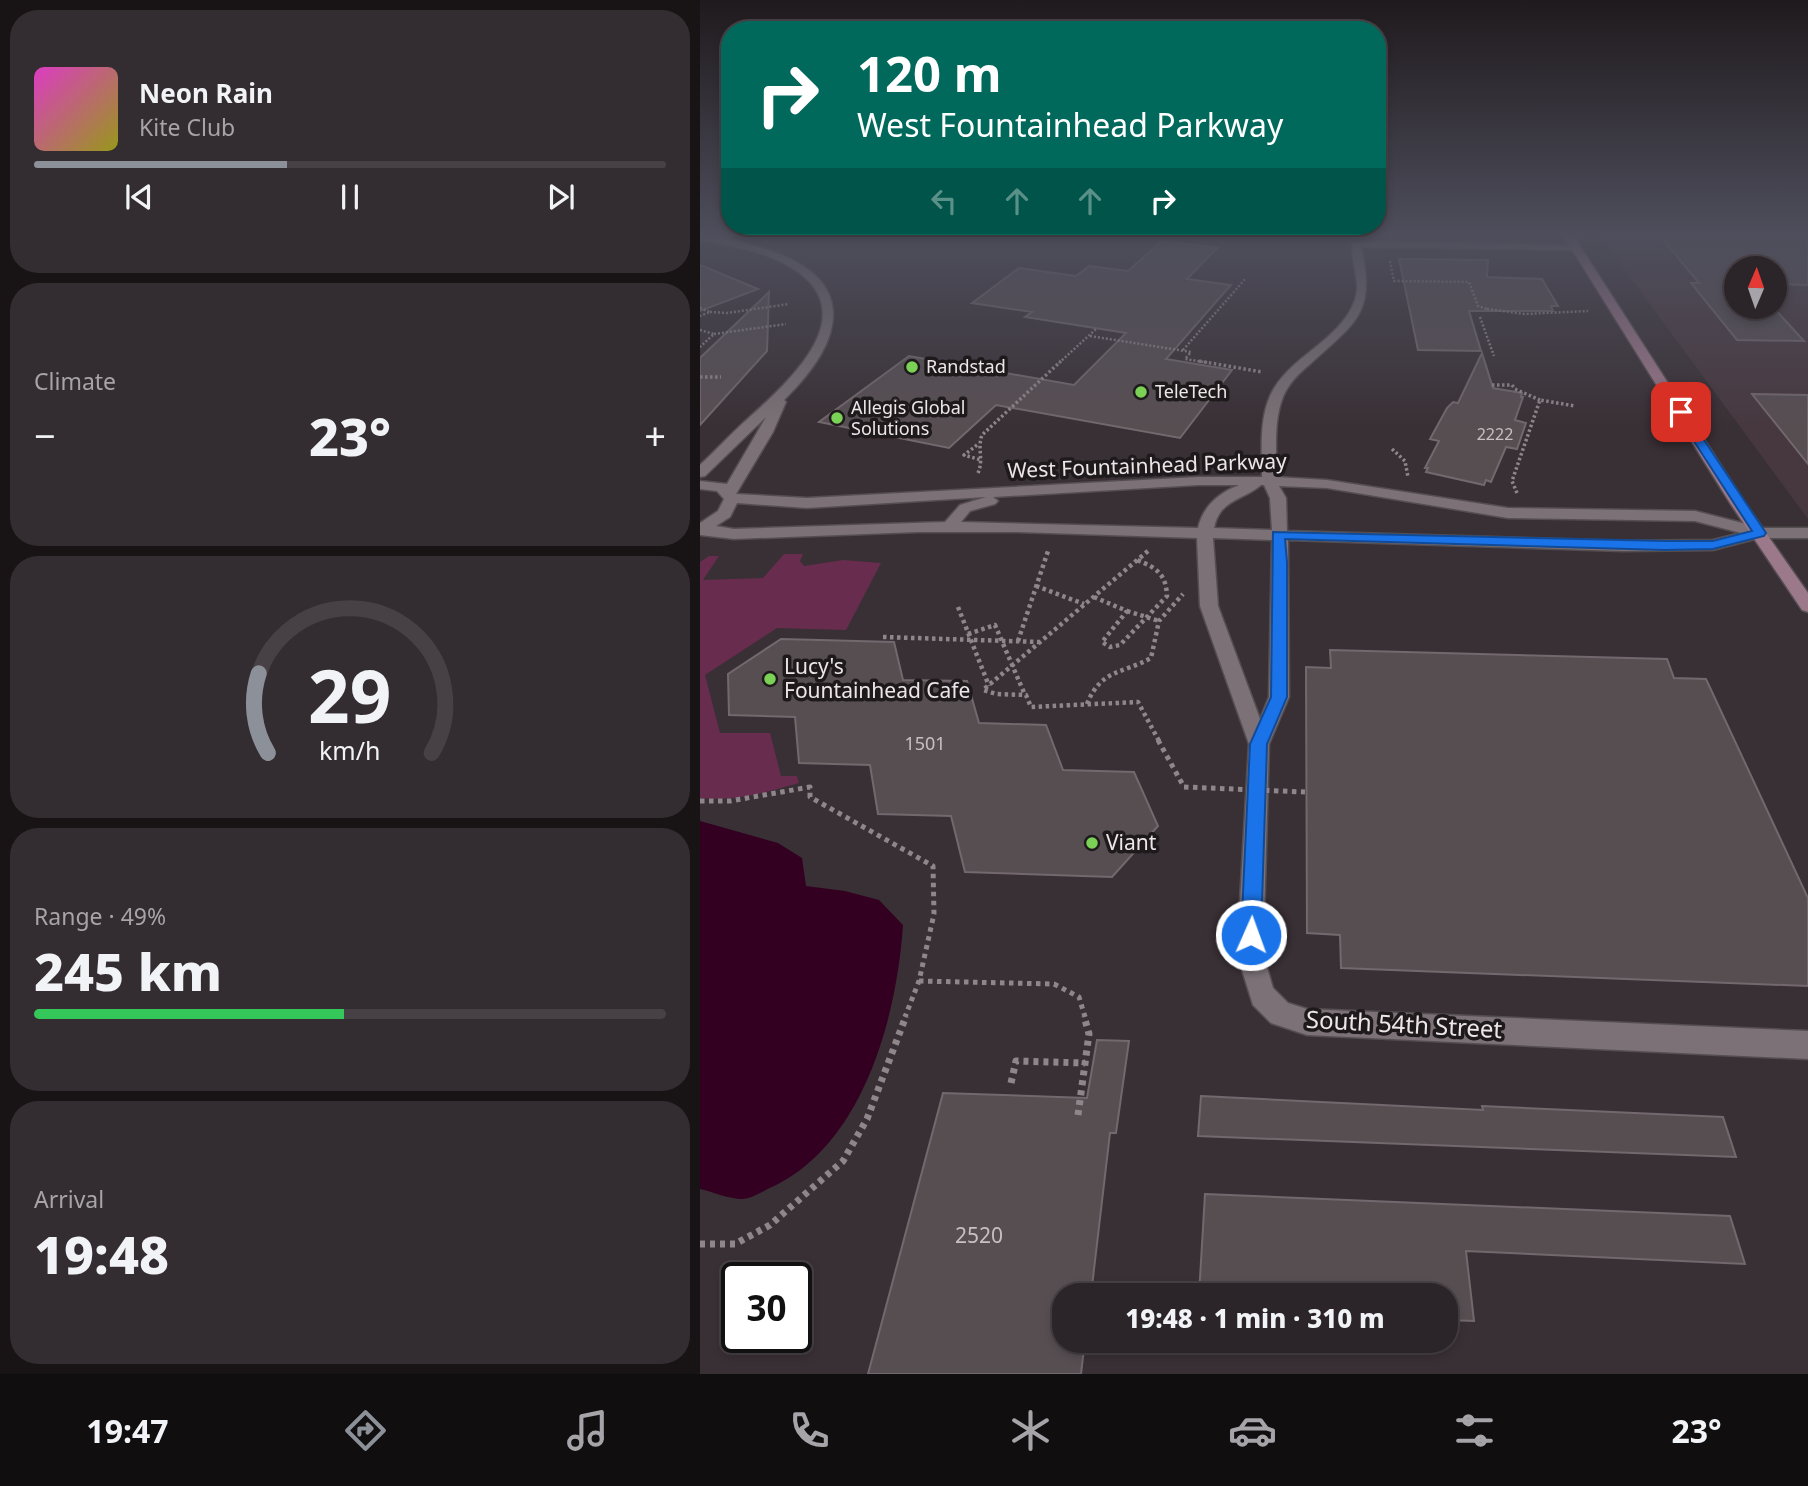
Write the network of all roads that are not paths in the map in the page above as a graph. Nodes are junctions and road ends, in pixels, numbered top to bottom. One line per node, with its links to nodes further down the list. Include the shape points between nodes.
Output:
1 (825, 299): 4 (street, via 830,311 828,333 815,357)
2 (1360, 299): 6 (street, via 1345,324 1294,372 1276,397)
3 (1608, 299): 13 (main road)
4 (782, 396): 5 (street); 9 (street)
5 (700, 473)
6 (1269, 481): 8 (street, West Fountainhead Parkway); 12 (street, via 1220,501); 13 (street, West Fountainhead Parkway, via 1327,484 1508,513 1695,516); 15 (street, South 54th Street, via 1277,494)
7 (700, 485): 9 (street, West Fountainhead Parkway, via 721,487)
8 (1060, 488): 9 (street, West Fountainhead Parkway, via 800,503); 10 (street, via 974,504 959,513)
9 (731, 495): 11 (street, via 725,514)
10 (949, 527): 11 (street, via 734,534); 12 (street)
11 (701, 529)
12 (1205, 532): 15 (street); 17 (street, South 54th Street, via 1209,606)
13 (1759, 533): 14 (street); 15 (street, via 1713,545); 16 (main road)
14 (1808, 533)
15 (1278, 534): 17 (street, South 54th Street, via 1279,697)
16 (1808, 606)
17 (1259, 744): 18 (street, South 54th Street, via 1250,954 1262,996 1280,1014 1307,1022)
18 (1808, 1045)

